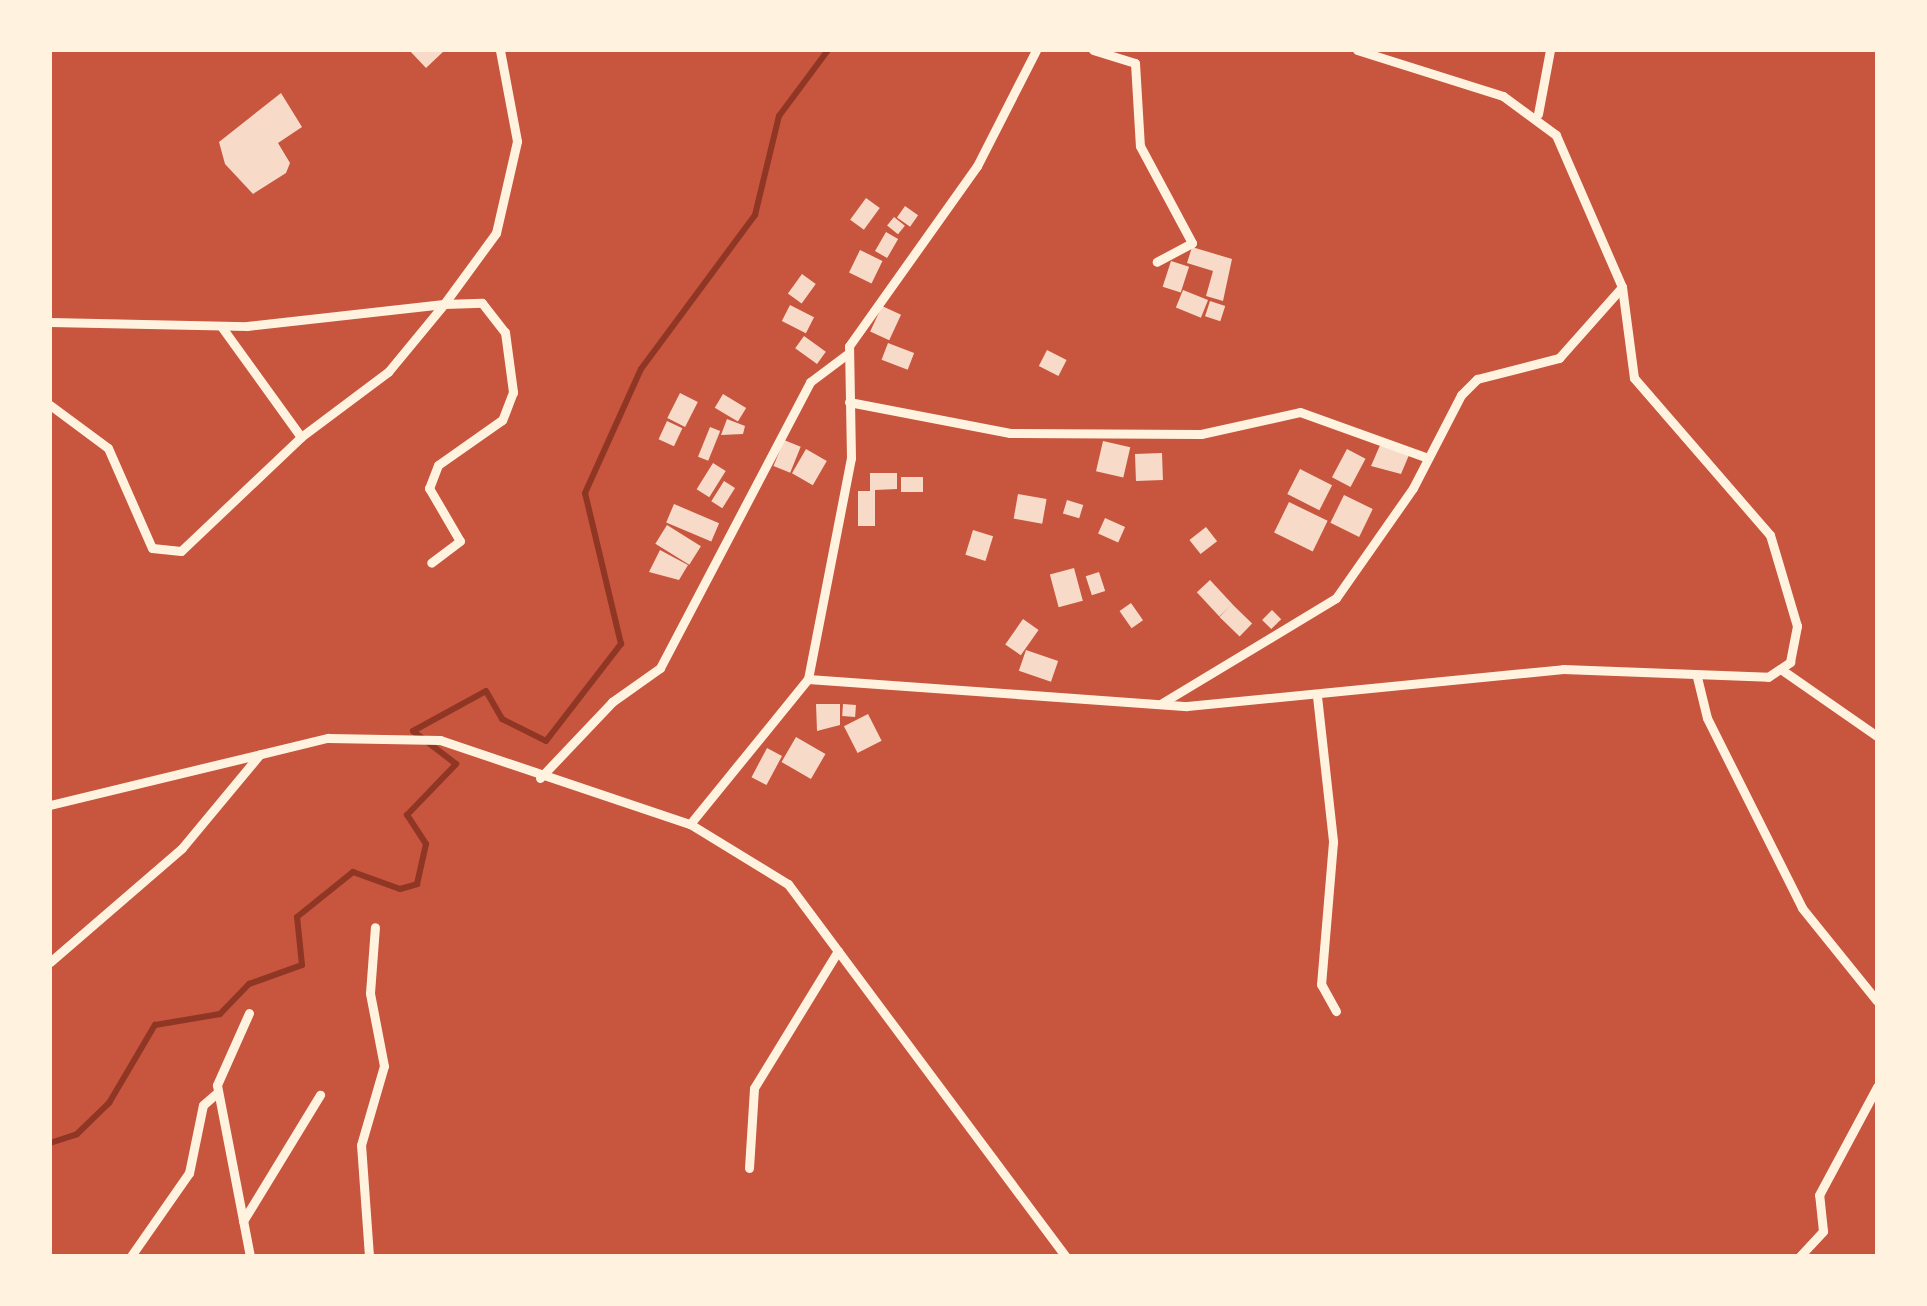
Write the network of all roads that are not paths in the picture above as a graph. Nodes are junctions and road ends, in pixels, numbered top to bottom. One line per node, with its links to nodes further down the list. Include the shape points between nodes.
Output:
1 (500, 50): 9 (street, via 517,141 496,233)
2 (1036, 50): 12 (street, via 977,166)
3 (1093, 50): 7 (street, via 1136,63 1140,146 1192,243)
4 (1357, 50): 6 (street)
5 (1550, 50): 6 (street)
6 (1538, 114): 8 (street, via 1570,156)
7 (1157, 262)
8 (1622, 287): 16 (street, via 1598,325 1560,358 1477,379); 18 (street, via 1634,378 1770,535 1797,626)
9 (444, 304): 11 (street); 15 (street, via 388,372); 17 (street, via 482,303 505,332 513,392 502,420 457,443 438,465 429,488 460,540)
10 (50, 322): 11 (street)
11 (221, 326): 15 (street)
12 (846, 355): 13 (street); 25 (street, via 810,382 660,668 612,702)
13 (849, 402): 16 (street, via 1010,434 1201,434 1300,412); 20 (street, via 852,458)
14 (50, 406): 15 (street, via 108,448 152,548 170,556 251,492)
15 (302, 437)
16 (1428, 458): 22 (street, via 1336,598)
17 (432, 563)
18 (1782, 670): 19 (street); 23 (street)
19 (1697, 677): 21 (street, via 1563,668); 31 (street, via 1707,718 1802,908)
20 (808, 679): 22 (street); 27 (street)
21 (1317, 696): 22 (street); 32 (street, via 1334,842 1320,984)
22 (1160, 705)
23 (1877, 736)
24 (260, 754): 25 (street, via 328,738 440,740); 26 (street); 30 (street, via 182,848)
25 (540, 778): 27 (street)
26 (50, 805)
27 (690, 824): 29 (street, via 775,874)
28 (375, 927): 41 (street, via 370,994 384,1066 361,1144)
29 (838, 951): 37 (street, via 754,1088); 42 (street)
30 (50, 962)
31 (1877, 1001)
32 (1336, 1011)
33 (250, 1013): 35 (street)
34 (1877, 1087): 43 (street, via 1819,1195 1823,1231)
35 (218, 1092): 38 (street); 39 (street, via 203,1105 189,1173)
36 (320, 1096): 38 (street)
37 (749, 1168)
38 (243, 1221): 40 (street)
39 (131, 1256)
40 (250, 1256)
41 (368, 1256)
42 (1065, 1256)
43 (1800, 1256)

